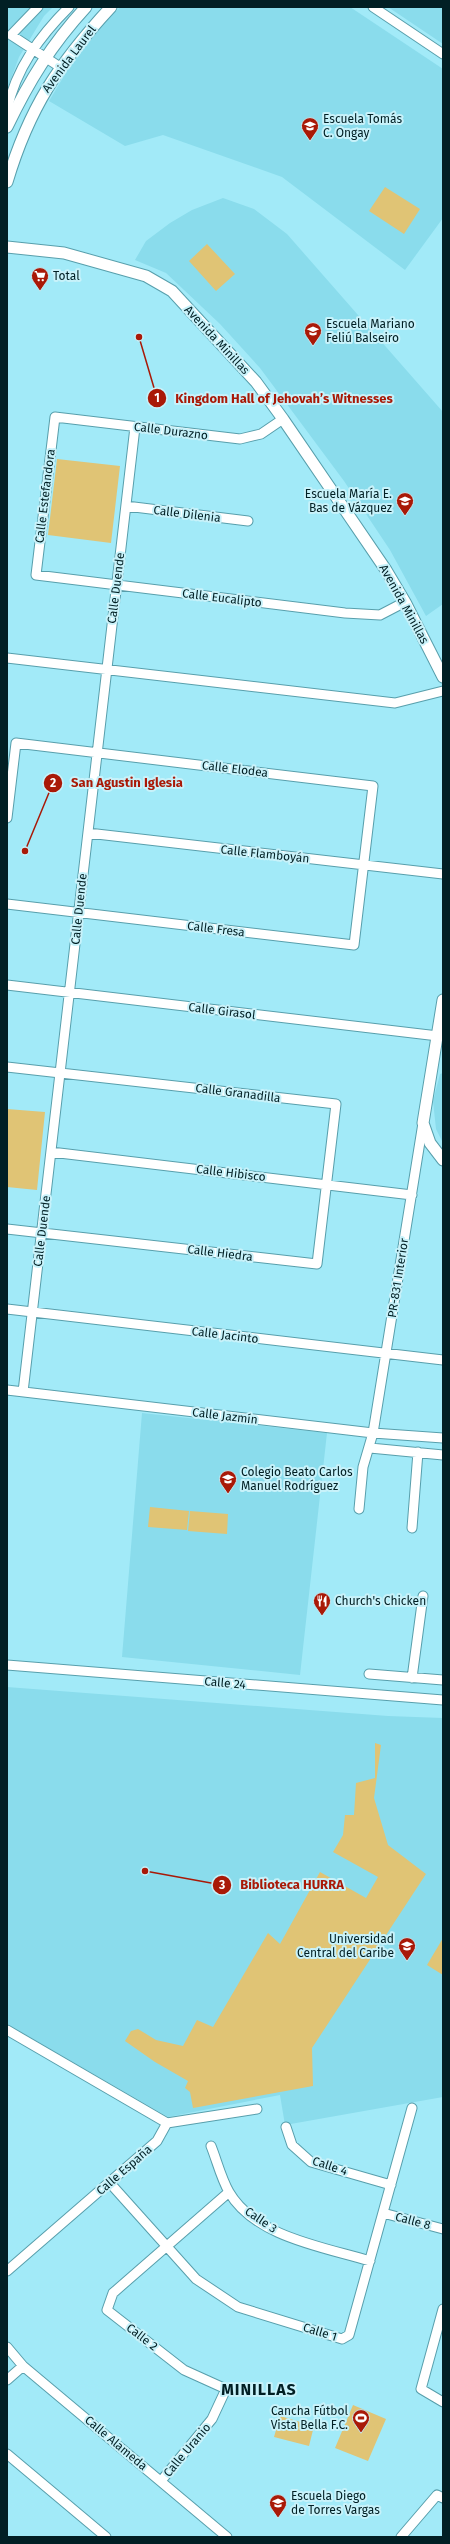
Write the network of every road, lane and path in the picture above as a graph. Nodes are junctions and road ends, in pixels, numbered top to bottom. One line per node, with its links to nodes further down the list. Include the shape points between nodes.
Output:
1 (38, 7): 6 (street, via 11,35)
2 (69, 7): 6 (street)
3 (86, 7): 8 (main road, Avenida Laurel)
4 (111, 7): 9 (main road, Avenida Laurel)
5 (373, 7): 7 (street)
6 (32, 49): 8 (street); 10 (street, via 20,70)
7 (443, 54)
8 (44, 57): 9 (street); 11 (main road, Avenida Laurel, via 28,82)
9 (60, 67): 12 (main road, Avenida Laurel, via 40,98 18,146)
10 (7, 110)
11 (7, 127)
12 (7, 182)
13 (7, 247): 15 (main road, Avenida Minillas, via 64,253 146,276 172,291 256,382)
14 (55, 417): 16 (street, Calle Durazno); 19 (street, Calle Estefandora)
15 (284, 419): 16 (street, Calle Durazno, via 261,434 240,439); 21 (main road, Avenida Minillas)
16 (135, 427): 17 (street, Calle Duende)
17 (126, 506): 18 (street, Calle Dilenia); 20 (street, Calle Duende)
18 (248, 521)
19 (36, 575): 20 (street, Calle Eucalipto)
20 (117, 586): 21 (street, Calle Eucalipto, via 380,615); 23 (street, Calle Duende)
21 (405, 602): 24 (main road, Avenida Minillas)
22 (7, 658): 23 (street)
23 (107, 670): 25 (street, via 395,703); 26 (street, Calle Duende)
24 (443, 677)
25 (443, 691)
26 (97, 753): 27 (street, Calle Elodea, via 16,743); 28 (street, Calle Duende); 29 (street, Calle Elodea, via 373,786)
27 (7, 818)
28 (88, 833): 29 (street, Calle Flamboyán); 32 (street, Calle Duende)
29 (364, 864): 30 (street, Calle Flamboyán); 32 (street, Calle Fresa, via 354,945)
30 (443, 874)
31 (7, 904): 32 (street, Calle Fresa)
32 (79, 913): 34 (street, Calle Duende)
33 (7, 985): 34 (street, Calle Girasol)
34 (70, 992): 36 (street, Calle Girasol); 38 (street, Calle Duende)
35 (443, 1000): 36 (main road)
36 (438, 1036): 39 (main road)
37 (7, 1067): 38 (street)
38 (60, 1072): 40 (street, Calle Duende); 42 (street, Calle Granadilla, via 336,1104)
39 (423, 1123): 41 (main road, via 430,1143); 43 (street, PR-831 Interior)
40 (51, 1152): 42 (street, Calle Hibisco); 45 (street, Calle Duende)
41 (443, 1160)
42 (326, 1184): 43 (street, Calle Hibisco); 45 (street, Calle Hiedra, via 317,1264)
43 (412, 1195): 48 (street, PR-831 Interior)
44 (7, 1229): 45 (street)
45 (42, 1232): 47 (street, Calle Duende)
46 (7, 1309): 47 (street, Calle Jacinto)
47 (32, 1312): 48 (street, Calle Jacinto); 51 (street, Calle Duende)
48 (386, 1354): 49 (street, Calle Jacinto); 52 (street, PR-831 Interior)
49 (443, 1360)
50 (7, 1390): 51 (street, Calle Jazmín)
51 (23, 1392): 52 (street, Calle Jazmín)
52 (373, 1433): 53 (street, Calle Jazmín); 54 (street, PR-831 Interior)
53 (443, 1438)
54 (370, 1448): 55 (street); 57 (street, PR-831 Interior, via 363,1467)
55 (418, 1452): 56 (street); 58 (street)
56 (443, 1455)
57 (359, 1509)
58 (412, 1528)
59 (423, 1596): 62 (street)
60 (7, 1665): 64 (street, Calle 24)
61 (369, 1674): 62 (street)
62 (412, 1678): 63 (street)
63 (443, 1680)
64 (443, 1700)
65 (7, 2030): 68 (street)
66 (412, 2108): 72 (street, Calle 1)
67 (257, 2109): 68 (street)
68 (167, 2123): 71 (street, Calle España, via 158,2141)
69 (286, 2127): 72 (street, Calle 4, via 292,2145 311,2162)
70 (211, 2146): 73 (street, Calle 3)
71 (109, 2182): 76 (street, Calle 1); 78 (street, Calle España)
72 (391, 2185): 74 (street, Calle 1)
73 (229, 2192): 76 (street); 77 (street, Calle 3, via 248,2214 273,2231)
74 (383, 2213): 75 (street, Calle 8); 77 (street, Calle 1)
75 (443, 2229)
76 (166, 2247): 77 (street, Calle 1, via 196,2279 238,2307 342,2339 349,2335); 84 (street, Calle 2, via 113,2293 107,2310 184,2370 226,2389)
77 (370, 2261)
78 (7, 2271)
79 (442, 2313): 83 (street, via 421,2389)
80 (7, 2347): 81 (street, Calle Alameda)
81 (23, 2366): 82 (street); 86 (street, Calle Alameda)
82 (7, 2380)
83 (443, 2402)
84 (212, 2419): 86 (street, Calle Uranio)
85 (7, 2454): 88 (street)
86 (161, 2481): 89 (street, Calle Alameda)
87 (443, 2498): 90 (street, via 436,2495)
88 (106, 2537)
89 (227, 2537)
90 (401, 2537)

